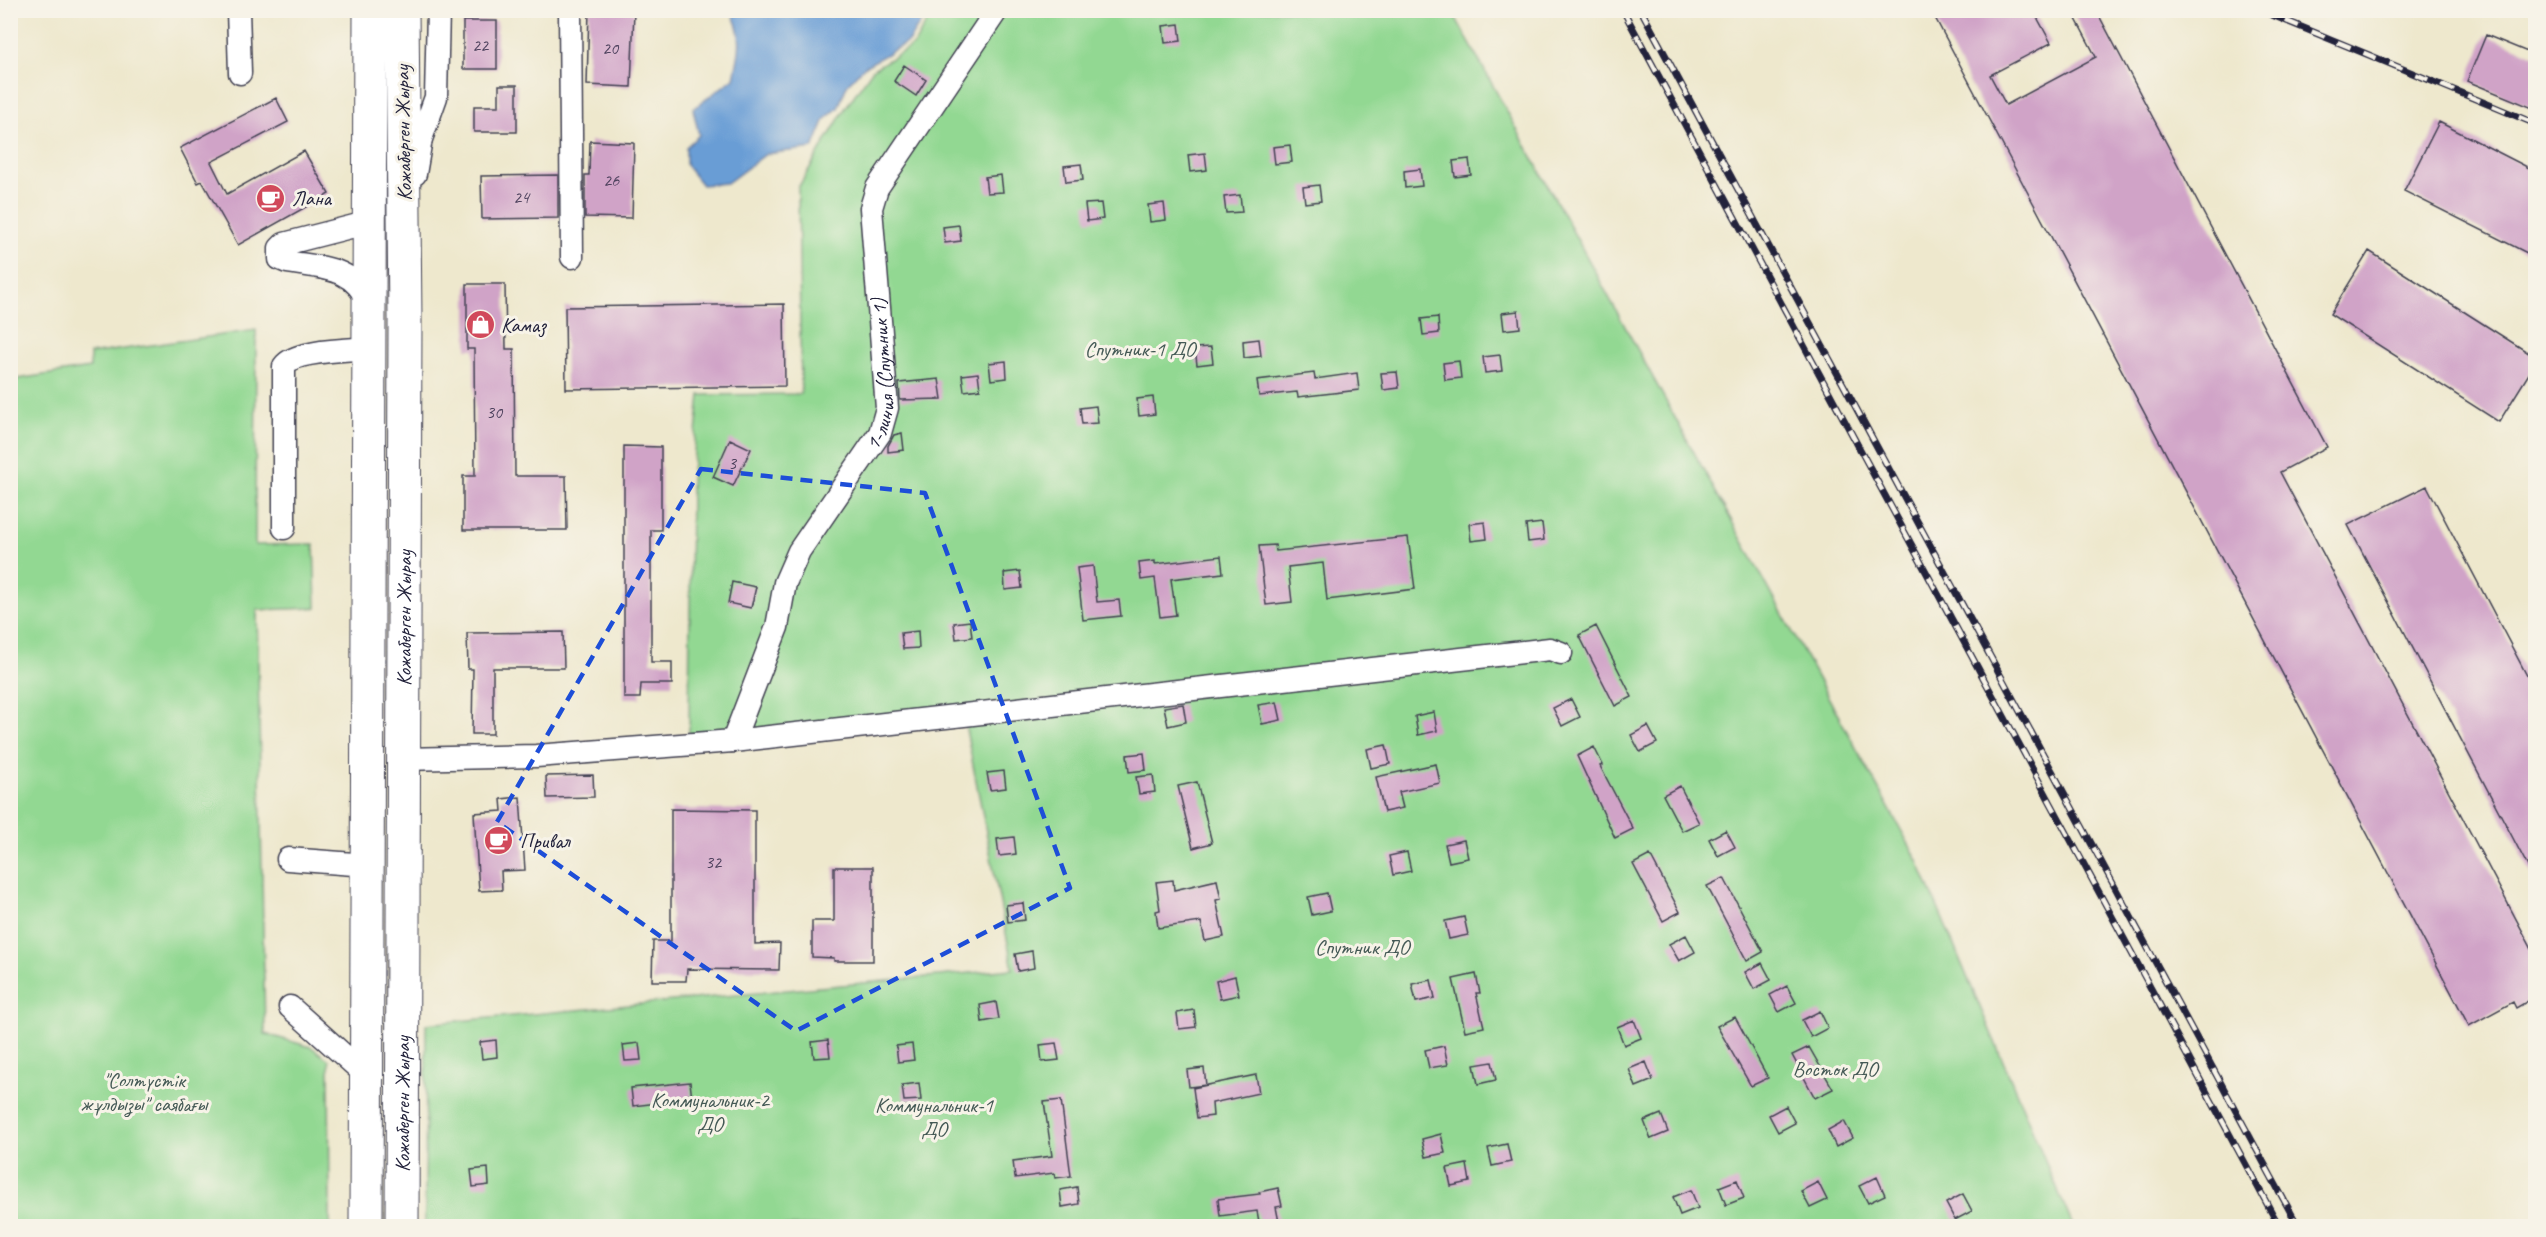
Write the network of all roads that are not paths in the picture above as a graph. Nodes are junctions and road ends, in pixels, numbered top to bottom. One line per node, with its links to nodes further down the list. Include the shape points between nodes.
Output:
1 (238, 10): 9 (street)
2 (355, 10): 8 (street)
3 (370, 10): 8 (highway, Кожаберген Жырау)
4 (402, 10): 10 (highway, Кожаберген Жырау)
5 (438, 10): 11 (street)
6 (570, 10): 13 (street)
7 (997, 10): 19 (street, 1-линия (Спутник 1), via 877,188 871,208 886,408 880,433 799,550 785,583 777,627)
8 (370, 44): 12 (highway, Кожаберген Жырау)
9 (240, 73)
10 (403, 96): 11 (street, via 408,110 417,115 427,114); 14 (highway, Кожаберген Жырау)
11 (433, 108): 14 (street, via 418,154)
12 (370, 222): 15 (highway, Кожаберген Жырау); 15 (street, via 284,244 279,255 285,261 349,276)
13 (572, 257)
14 (405, 284): 20 (highway, Кожаберген Жырау)
15 (370, 306): 16 (highway, Кожаберген Жырау)
16 (370, 348): 17 (street, via 300,356 284,366); 22 (highway, Кожаберген Жырау)
17 (284, 528)
18 (1561, 653): 19 (street, via 1539,651)
19 (733, 741): 20 (street, via 536,756)
20 (403, 759): 26 (highway, Кожаберген Жырау)
21 (288, 859): 22 (street)
22 (368, 865): 24 (highway, Кожаберген Жырау)
23 (290, 1007): 24 (street)
24 (367, 1077): 25 (highway, Кожаберген Жырау)
25 (366, 1227)
26 (402, 1227)

